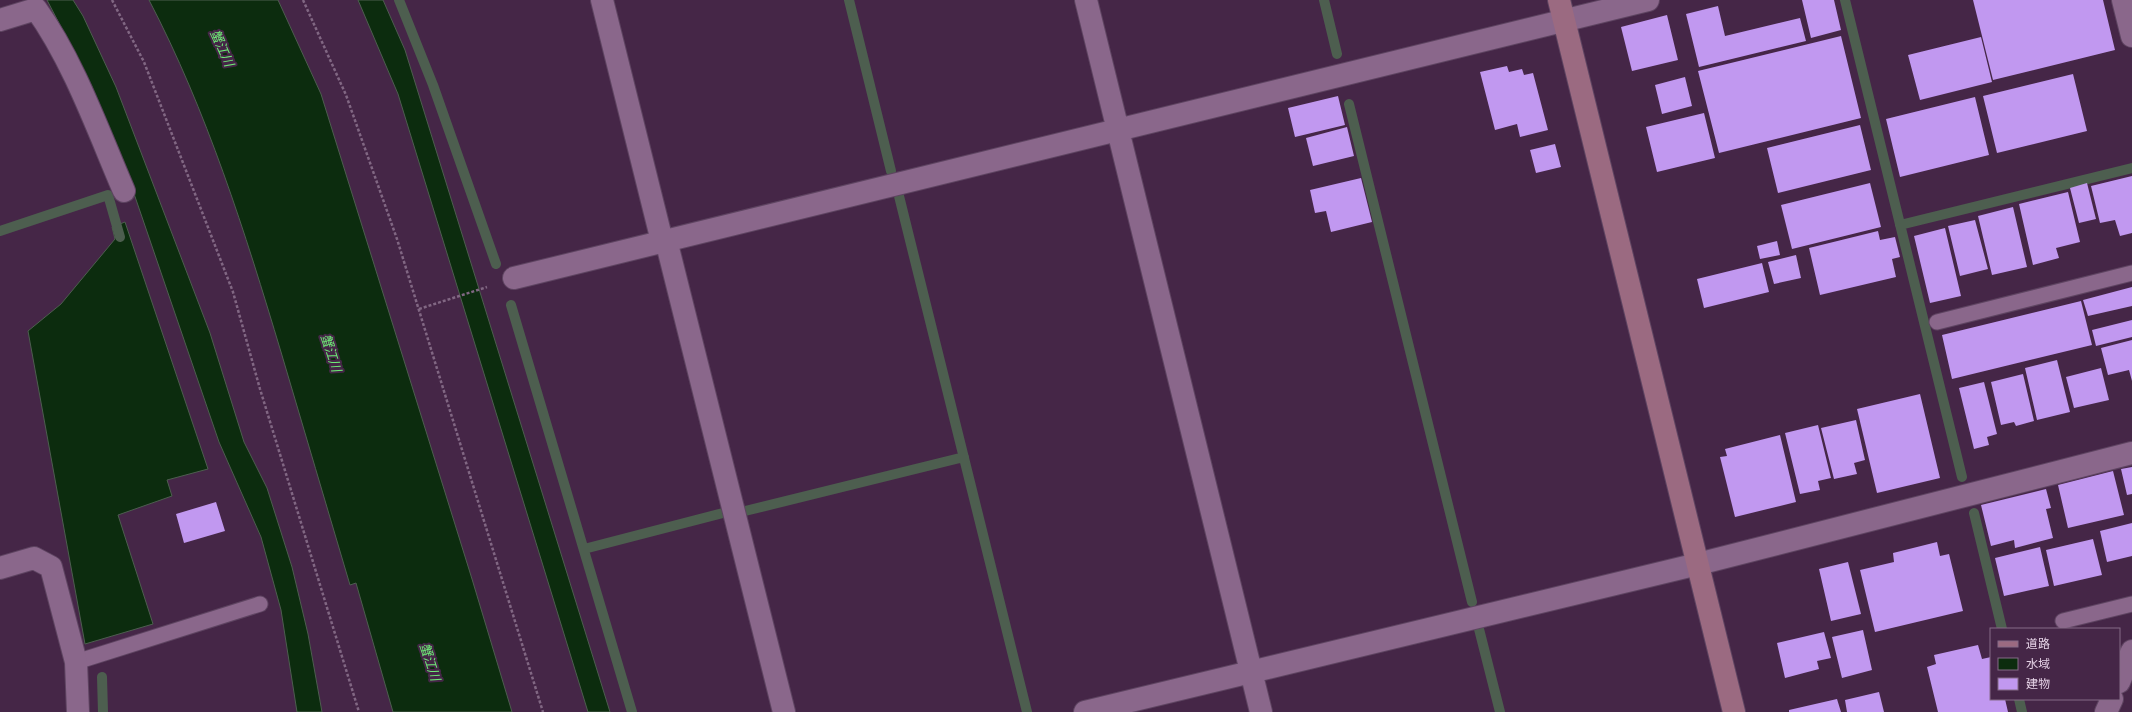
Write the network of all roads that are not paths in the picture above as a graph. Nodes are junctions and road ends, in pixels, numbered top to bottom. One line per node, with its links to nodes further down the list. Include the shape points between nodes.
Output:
1 (602, 0): 11 (street)
2 (1086, 0): 9 (street)
3 (1559, 0): 7 (street)
4 (1648, 0): 7 (street)
5 (2123, 0): 8 (street)
6 (0, 20): 10 (street, via 36,9 50,29 87,104)
7 (1564, 21): 9 (street); 16 (street)
8 (2132, 36)
9 (1118, 130): 11 (street); 23 (street)
10 (124, 191)
11 (664, 240): 13 (street); 27 (street)
12 (2132, 273): 14 (lane)
13 (514, 278)
14 (1937, 322)
15 (2132, 453): 16 (street)
16 (1698, 564): 23 (street); 30 (street)
17 (0, 568): 22 (street, via 34,558 51,567)
18 (260, 604): 22 (lane)
19 (2132, 604): 20 (lane)
20 (2063, 621)
21 (2132, 651): 24 (street)
22 (76, 662): 26 (street)
23 (1252, 671): 28 (street); 29 (street)
24 (2120, 680)
25 (2112, 700): 31 (street)
26 (78, 712)
27 (784, 712)
28 (1085, 712)
29 (1262, 712)
30 (1734, 712)
31 (2106, 712)

